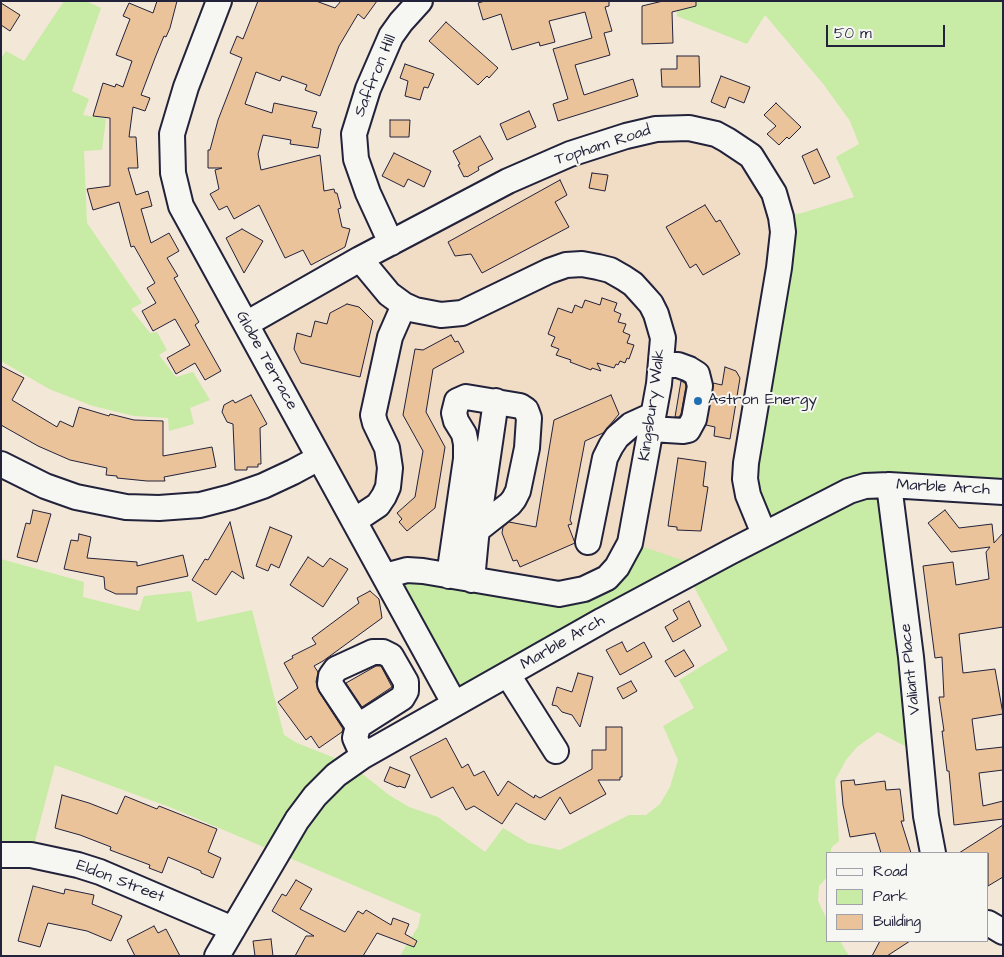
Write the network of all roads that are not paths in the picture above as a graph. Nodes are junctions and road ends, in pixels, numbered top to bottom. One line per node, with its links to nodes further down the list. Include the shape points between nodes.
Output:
1 (219, 1): 6 (street, Globe Terrace, via 179,108 172,134 172,164 181,206)
2 (420, 1): 3 (street, Saffron Hill, via 391,36 368,88 354,134 356,159)
3 (391, 243): 4 (street, Topham Road); 16 (street, Topham Road, via 508,180 570,154 626,136 656,129 704,130 751,156 774,193 783,232 746,463 748,495)
4 (360, 259): 5 (street, Kingsbury Walk, via 389,294); 6 (street, Topham Road)
5 (404, 305): 7 (street, Kingsbury Walk, via 428,313 453,315 566,265 598,267 610,270 633,284 651,304 663,338); 14 (street, via 390,337 373,415 387,448 388,487 378,505)
6 (246, 324): 10 (street, Globe Terrace)
7 (662, 364): 9 (street, Kingsbury Walk); 9 (street, via 689,369 697,374 700,386 694,418 688,430)
8 (496, 401): 15 (street); 15 (street, via 526,410 529,432 514,499); 19 (street, via 466,397 455,406 454,417 464,434 466,459)
9 (652, 422): 17 (street, via 630,425 611,446); 20 (street, Kingsbury Walk, via 630,543 607,578 584,589 559,594)
10 (319, 458): 11 (street, via 231,497 200,505 158,508 126,507 76,497); 14 (street, Globe Terrace)
11 (1, 464)
12 (889, 485): 13 (street, Marble Arch); 16 (street, Marble Arch, via 856,488); 26 (street, Valiant Place)
13 (1003, 492)
14 (354, 521): 18 (street, Globe Terrace)
15 (477, 530): 20 (street)
16 (764, 534): 21 (street, Marble Arch)
17 (588, 542)
18 (385, 576): 19 (street, Kingsbury Walk, via 407,570); 22 (street, Globe Terrace)
19 (449, 576): 20 (street, Kingsbury Walk)
20 (472, 580)
21 (508, 675): 22 (street, Marble Arch); 24 (street)
22 (454, 703): 25 (street, Marble Arch)
23 (358, 726): 25 (street, via 355,738)
24 (556, 751)
25 (363, 756): 29 (street, Marble Arch, via 336,775 315,796 287,836)
26 (933, 852)
27 (1, 855): 29 (street, Eldon Street, via 31,855 100,872)
28 (989, 924): 30 (street)
29 (233, 929): 31 (street, Marble Arch)
30 (1003, 932)
31 (217, 956)

